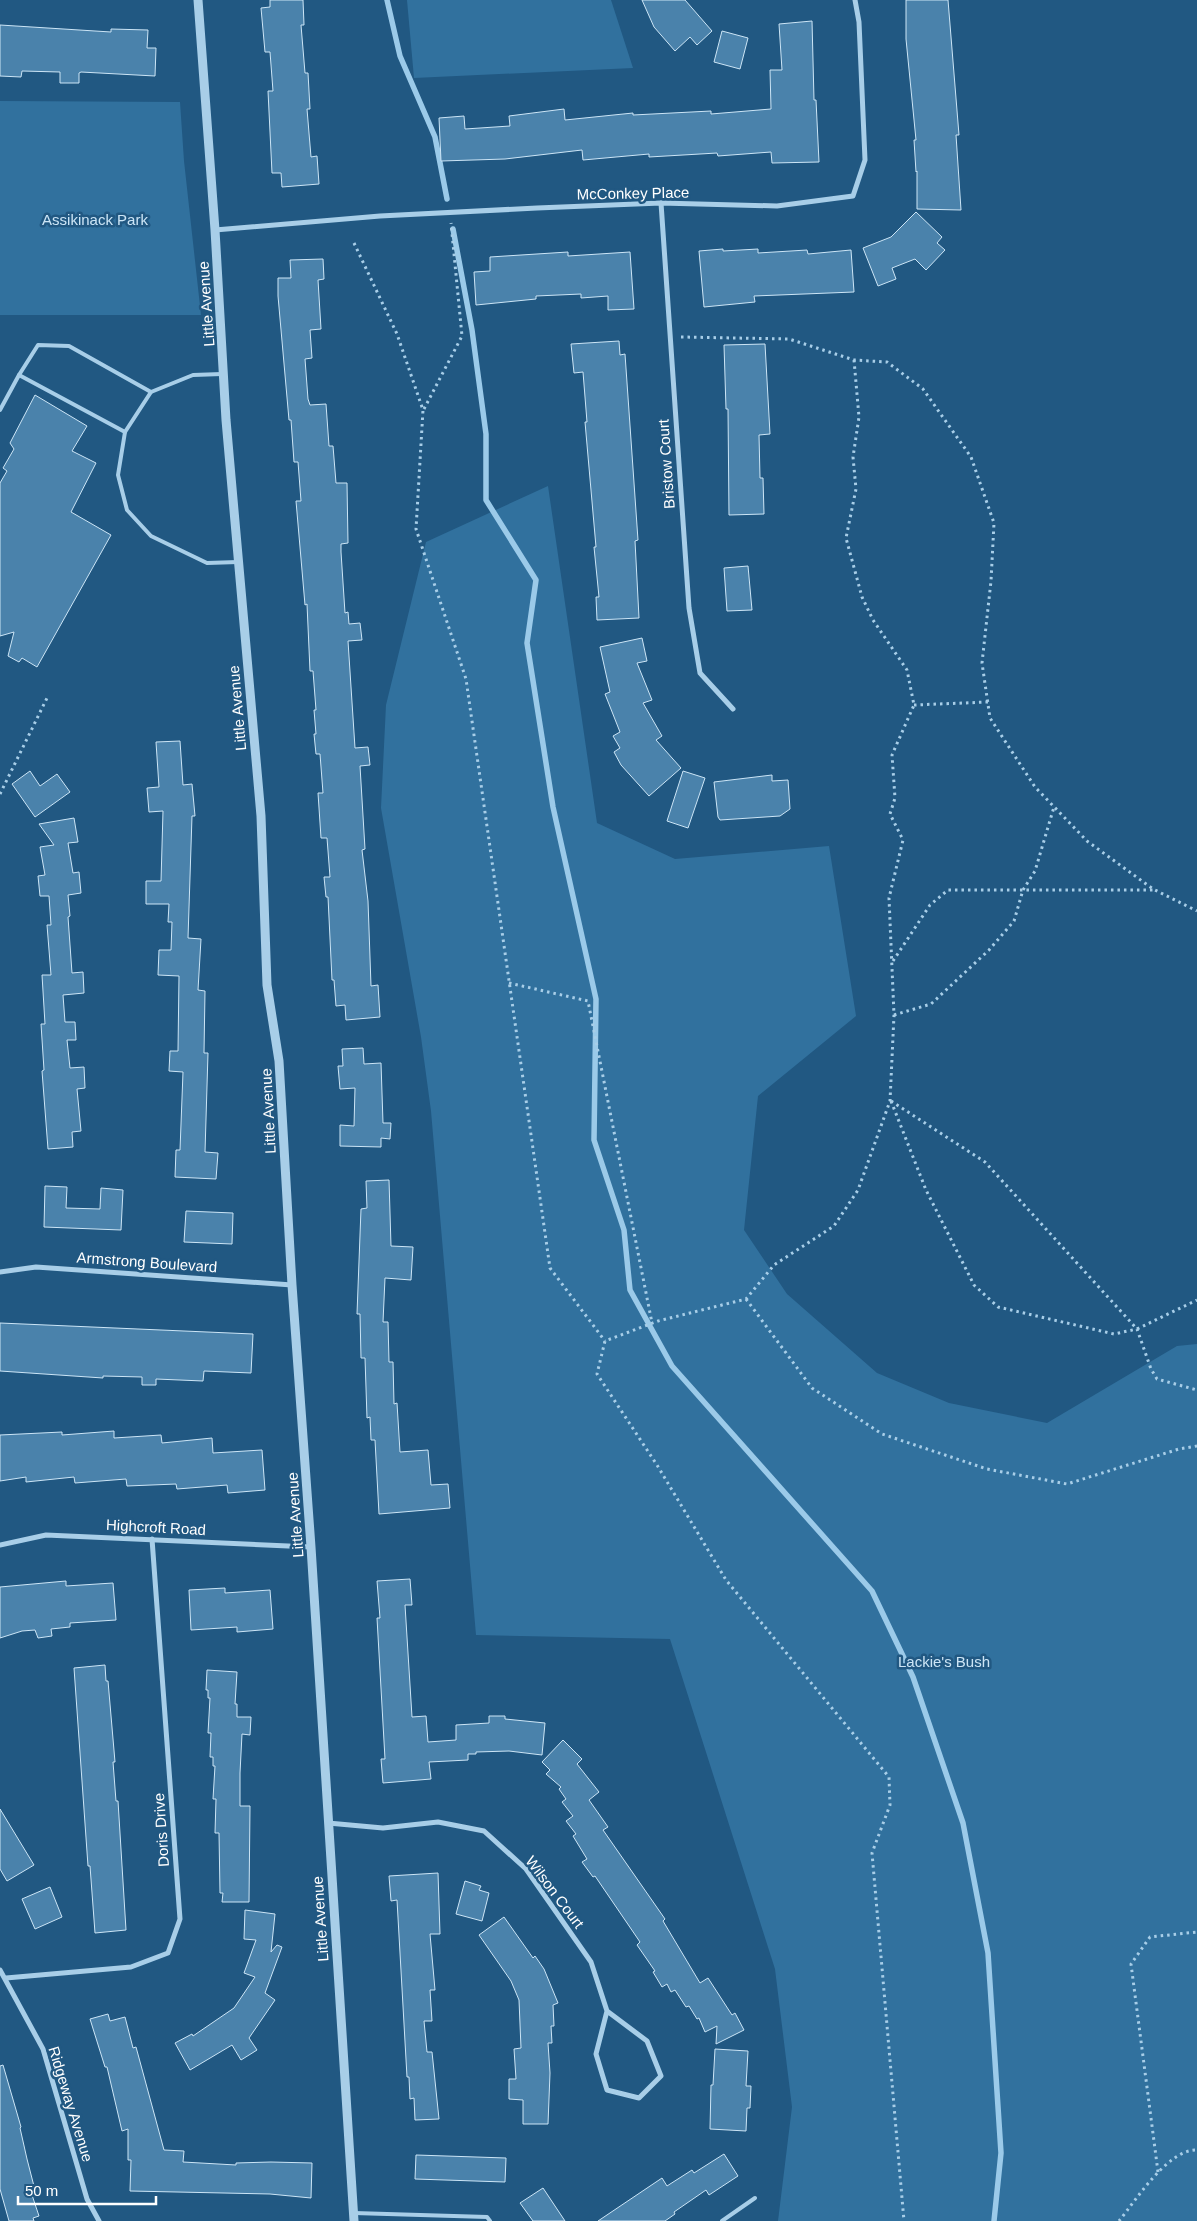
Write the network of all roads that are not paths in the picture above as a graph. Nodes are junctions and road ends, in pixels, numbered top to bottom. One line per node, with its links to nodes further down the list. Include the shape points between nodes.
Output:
1 (198, 0): 4 (street, Little Avenue)
2 (855, 0): 3 (street, McConkey Place, via 859,22 865,160 853,196 777,206)
3 (661, 203): 4 (street, McConkey Place, via 390,216); 11 (street, Bristow Court, via 689,608 700,673)
4 (215, 230): 5 (street, Little Avenue)
5 (224, 374): 7 (lane, via 193,375); 10 (street, Little Avenue)
6 (19, 375): 7 (lane, via 38,346 68,346); 8 (lane); 9 (lane)
7 (151, 392): 9 (lane)
8 (0, 410)
9 (125, 432): 10 (lane, via 118,475 128,510 151,536 207,563)
10 (238, 562): 13 (street, Little Avenue, via 261,816 267,985 279,1061)
11 (733, 708)
12 (0, 1272): 13 (street, Armstrong Boulevard, via 36,1267)
13 (292, 1285): 16 (street, Little Avenue)
14 (152, 1539): 15 (street, Highcroft Road, via 46,1535); 16 (street, Highcroft Road); 19 (street, Doris Drive, via 180,1919 168,1953 131,1967)
15 (0, 1545)
16 (311, 1548): 17 (street, Little Avenue)
17 (328, 1823): 20 (street, Wilson Court, via 383,1828 438,1822 484,1831 526,1870 591,1962); 22 (street, Little Avenue)
18 (0, 1970): 19 (street, Ridgeway Avenue)
19 (6, 1978): 23 (street, Ridgeway Avenue, via 42,2049 88,2199)
20 (607, 2011): 20 (street, via 596,2054 607,2090 639,2098 661,2076 648,2041)
21 (755, 2198): 25 (lane)
22 (354, 2217): 24 (lane, via 487,2217)
23 (99, 2221)
24 (490, 2221)
25 (722, 2221)

